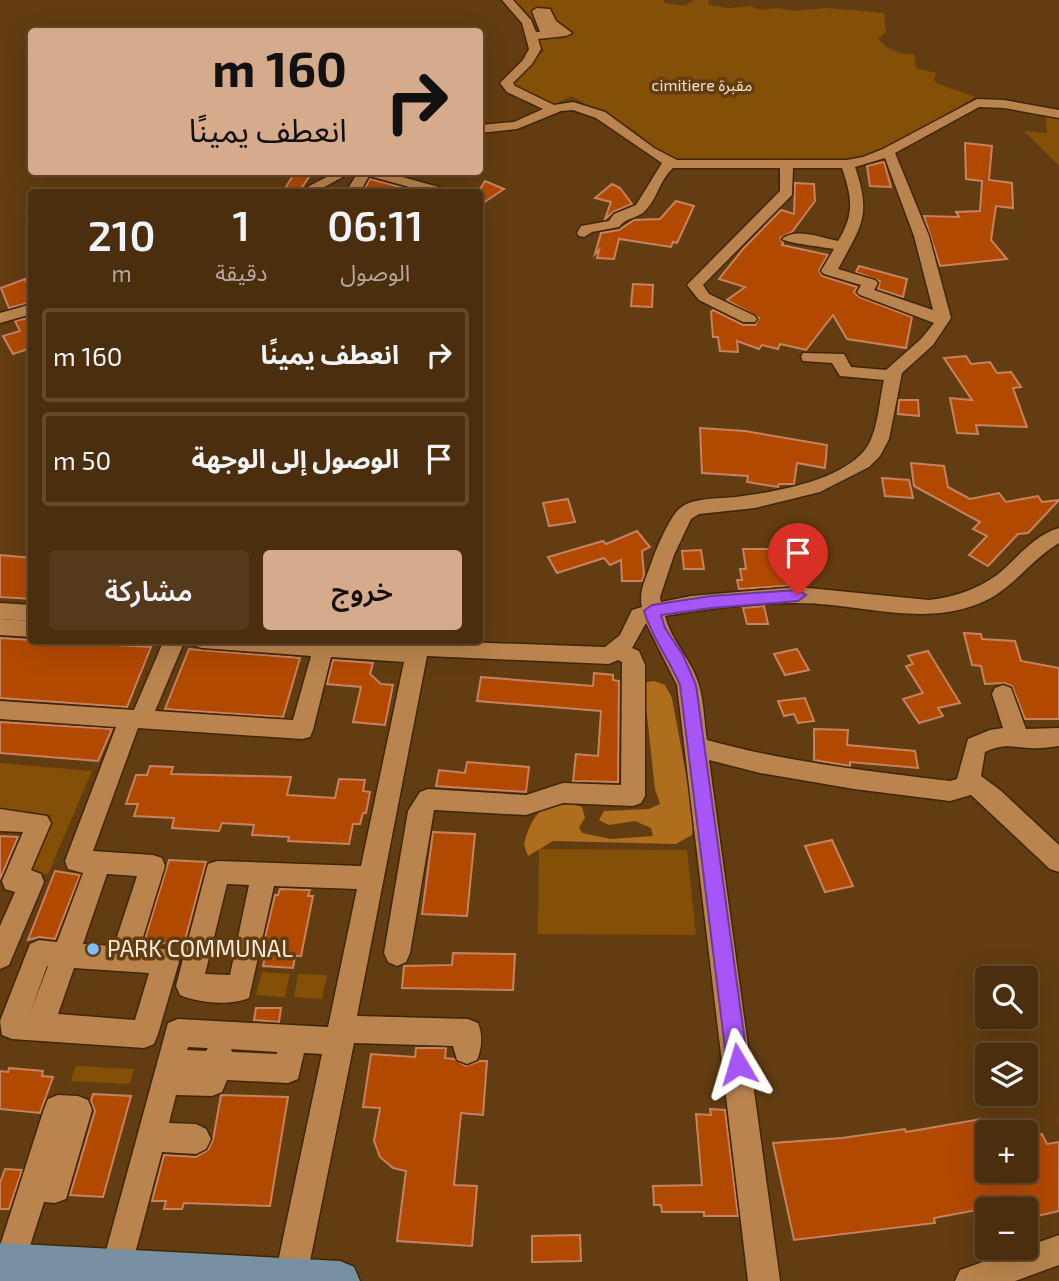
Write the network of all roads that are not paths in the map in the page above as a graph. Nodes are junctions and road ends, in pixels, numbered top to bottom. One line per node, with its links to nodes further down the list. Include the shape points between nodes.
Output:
1 (507, 0): 3 (street, via 525,18)
2 (547, 35): 3 (street)
3 (532, 36): 4 (street, via 535,53 506,83)
4 (553, 109): 6 (street, via 515,126); 9 (street, via 584,109)
5 (1059, 114): 7 (street, via 977,103)
6 (483, 129)
7 (888, 152): 10 (street); 20 (street, via 931,266)
8 (786, 162): 9 (street); 10 (street); 21 (street, via 787,192 695,285 704,297)
9 (671, 163): 15 (street, via 634,213)
10 (847, 164): 17 (street, via 858,196 856,223)
11 (339, 175): 13 (street)
12 (382, 175): 14 (street)
13 (311, 189)
14 (430, 189)
15 (584, 233)
16 (789, 239): 17 (street)
17 (844, 247): 20 (street, via 829,271 870,283 865,292)
18 (28, 310): 19 (street)
19 (0, 318)
20 (943, 318): 23 (street, via 936,332)
21 (749, 319)
22 (809, 357): 23 (street, via 838,358 846,372)
23 (892, 377): 26 (street, via 880,439 863,463 820,486 695,508 684,515 654,583)
24 (1059, 535): 26 (street, via 1041,545 1010,576 950,606 929,608 798,595)
25 (0, 611): 27 (street)
26 (652, 611): 34 (street, via 639,616); 40 (street, via 688,685)
27 (28, 613)
28 (0, 626): 29 (street)
29 (28, 629)
30 (173, 644): 37 (street)
31 (256, 644): 33 (street)
32 (415, 645): 33 (street); 34 (street, via 594,657); 46 (street)
33 (323, 649): 37 (street, via 302,730)
34 (618, 651): 48 (street, via 631,657 634,665 633,796 563,793 526,805 429,799 419,811)
35 (1003, 694): 38 (street)
36 (0, 710): 37 (street)
37 (136, 719): 43 (street, via 77,861)
38 (1017, 735): 39 (street); 41 (street, via 976,746)
39 (1059, 737)
40 (698, 747): 41 (street, via 809,774 950,791 966,788); 66 (street)
41 (969, 781): 44 (street)
42 (0, 820): 47 (street, via 38,823 14,881 32,882)
43 (99, 862): 49 (street); 51 (street, via 153,866)
44 (1059, 862)
45 (264, 874): 45 (street, via 217,872 189,986 240,989); 46 (street)
46 (372, 878): 53 (street)
47 (8, 921): 50 (street)
48 (397, 953)
49 (66, 955): 51 (street); 51 (street, via 39,953 12,1024 144,1034 166,962)
50 (0, 956)
51 (123, 959)
52 (223, 1035): 54 (street); 56 (street); 57 (street, via 178,1033)
53 (342, 1035): 54 (street); 55 (street, via 468,1033); 64 (street)
54 (293, 1038): 56 (street, via 288,1069)
55 (467, 1050)
56 (216, 1065): 57 (street, via 212,1082)
57 (168, 1072): 58 (street)
58 (151, 1137): 59 (street); 63 (street)
59 (196, 1139)
60 (34, 1187): 62 (street)
61 (1059, 1250): 67 (street)
62 (5, 1263): 63 (main road)
63 (92, 1273): 64 (main road)
64 (291, 1280): 65 (main road)
65 (341, 1281)
66 (764, 1281)
67 (971, 1281)

